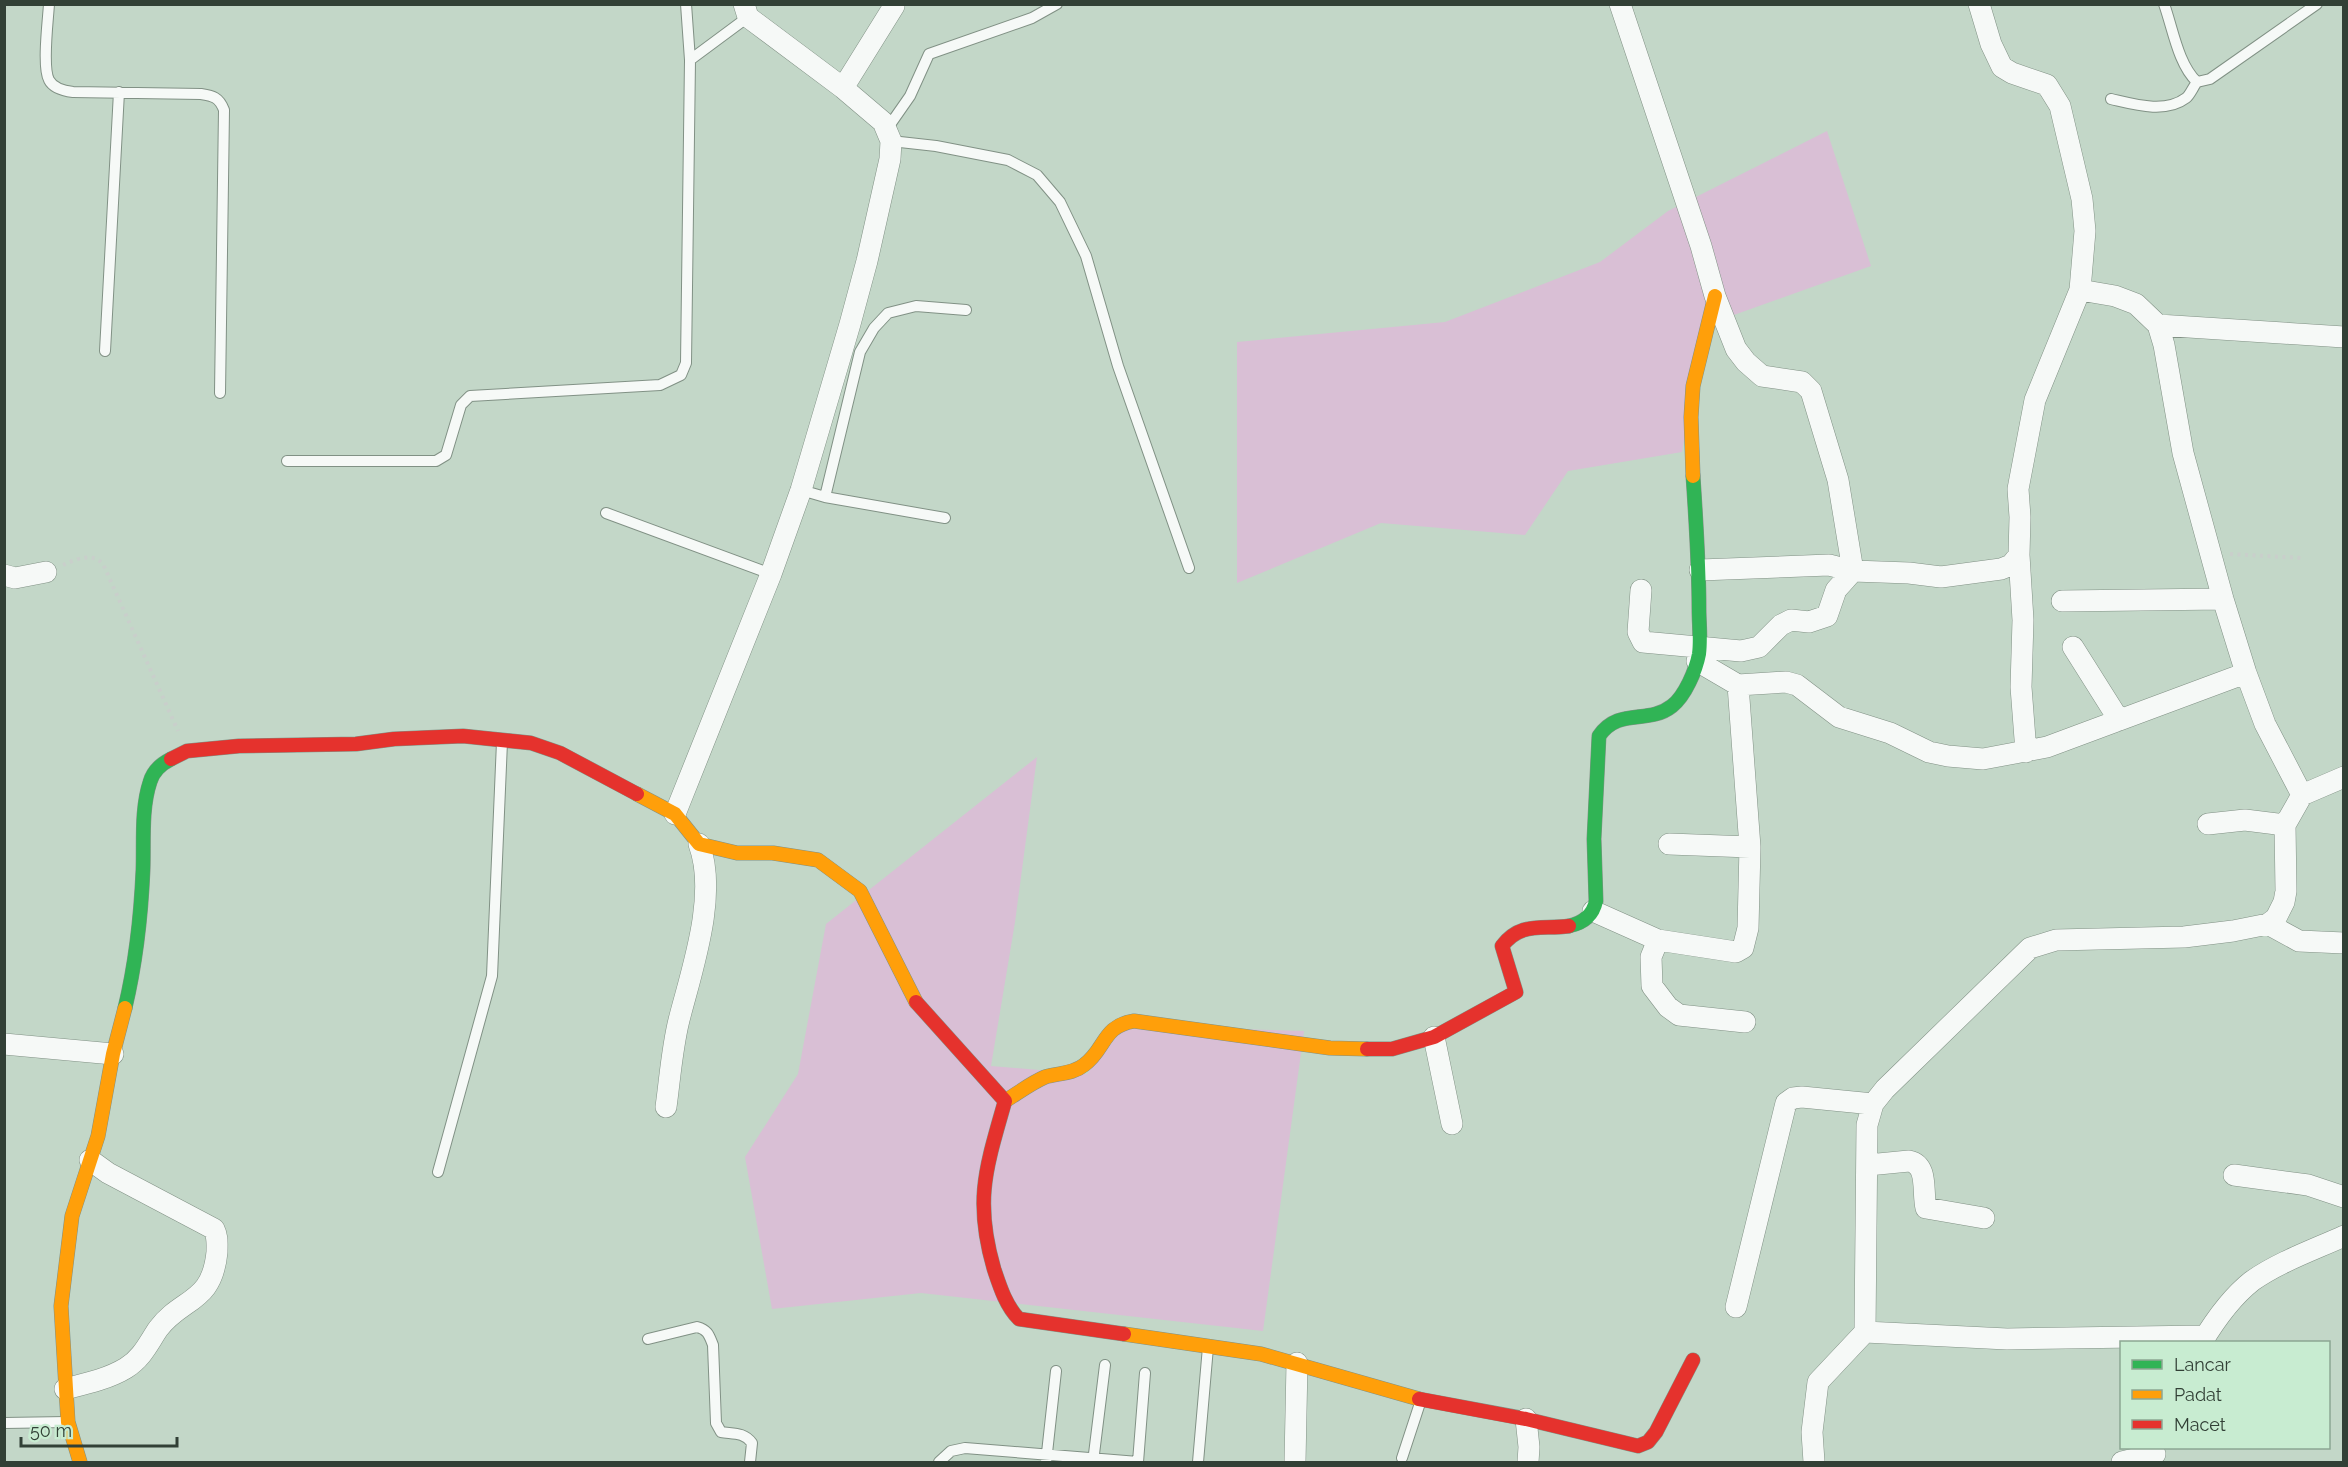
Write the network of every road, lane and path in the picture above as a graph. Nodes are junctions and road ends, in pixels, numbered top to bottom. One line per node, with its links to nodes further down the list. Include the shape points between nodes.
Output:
1 (49, 4): 13 (lane, via 49,80 65,91)
2 (686, 4): 10 (lane)
3 (1057, 4): 15 (lane, via 1032,18 929,54)
4 (1620, 4): 17 (street)
5 (1979, 4): 16 (street, via 2002,67 2047,85 2060,105 2082,199 2085,231)
6 (2164, 4): 11 (lane, via 2183,62)
7 (2317, 4): 11 (lane, via 2210,79)
8 (894, 6): 12 (street)
9 (746, 11): 10 (lane); 12 (street)
10 (690, 60): 23 (lane, via 686,363 681,375 660,385 470,396 461,405 446,455 436,461)
11 (2196, 82): 14 (lane, via 2186,98 2171,105 2147,107)
12 (843, 88): 15 (street, via 883,122)
13 (118, 92): 21 (lane); 22 (lane, via 213,96 221,101 224,110)
14 (2111, 99)
15 (889, 135): 24 (street, via 890,159 867,261); 31 (lane, via 1008,160 1037,174 1060,202 1086,256 1118,366)
16 (2080, 290): 19 (street, via 2136,304); 29 (street, via 2035,400 2018,489)
17 (1714, 296): 32 (street, via 1695,375 1691,415); 33 (street, via 1746,363 1762,376 1802,382 1811,391 1838,480)
18 (966, 310): 25 (lane, via 916,306 888,313 874,328 860,352)
19 (2158, 325): 20 (street); 28 (street, via 2183,453)
20 (2343, 337)
21 (105, 351)
22 (220, 393)
23 (288, 461)
24 (801, 490): 25 (lane); 35 (street)
25 (825, 497): 27 (lane)
26 (606, 513): 35 (lane)
27 (945, 518)
28 (2212, 553): 30 (path); 38 (street)
29 (2019, 555): 33 (street, via 2011,565 1974,574 1941,577); 47 (street)
30 (2302, 558)
31 (1189, 568)
32 (1700, 570): 33 (street, via 1829,565); 41 (street)
33 (1853, 571): 41 (street, via 1836,590 1827,616 1809,622 1791,620 1759,647)
34 (46, 572): 36 (street, via 15,578); 46 (path, via 90,557 103,564)
35 (771, 574): 50 (street)
36 (4, 575)
37 (1641, 590): 41 (street, via 1638,632 1643,642)
38 (2223, 599): 39 (street); 42 (street)
39 (2062, 601)
40 (2073, 647): 44 (street)
41 (1698, 654): 43 (street); 56 (street, via 1677,702 1670,708 1658,714 1611,720 1599,736 1593,840 1597,899)
42 (2246, 673): 44 (street); 49 (street, via 2265,724)
43 (1738, 685): 47 (street, via 1797,685 1839,717 1890,733 1929,752 1983,759); 55 (street)
44 (2119, 720): 47 (street)
45 (502, 742): 46 (street, via 463,736); 50 (street, via 531,743 560,753); 70 (lane, via 492,976)
46 (188, 750): 63 (street, via 160,765 150,780 134,972)
47 (2026, 752)
48 (2343, 777): 49 (street)
49 (2302, 795): 52 (street)
50 (675, 814): 53 (street)
51 (2208, 824): 52 (street, via 2246,820)
52 (2285, 825): 57 (street, via 2284,902)
53 (699, 844): 64 (street, via 737,853 773,853 818,860 860,891 918,1005); 66 (street, via 705,866 702,929 679,1023)
54 (1669, 844): 55 (street)
55 (1750, 847): 58 (street, via 1748,928 1743,948 1740,951)
56 (1593, 911): 58 (street); 61 (street, via 1580,923 1529,927 1512,933 1503,946 1516,992)
57 (2268, 924): 59 (street, via 2299,941); 65 (street, via 2184,938 2056,940 2030,948 1939,1034)
58 (1658, 940): 60 (street, via 1651,957 1652,986 1668,1007 1679,1015)
59 (2343, 943)
60 (1745, 1022)
61 (1434, 1038): 64 (street, via 1392,1049 1330,1048 1235,1033 1123,1022 1112,1028 1093,1056 1077,1070 1041,1079); 67 (street)
62 (4, 1044): 63 (street)
63 (113, 1054): 68 (street)
64 (1005, 1101): 79 (street, via 983,1192 983,1213 988,1248 1013,1314 1019,1319)
65 (1873, 1104): 69 (street, via 1867,1125); 75 (street, via 1802,1097 1786,1103)
66 (666, 1107)
67 (1452, 1124)
68 (90, 1160): 85 (street, via 72,1216 61,1306); 85 (street, via 214,1229 218,1240 216,1262 205,1289 158,1329 139,1359 125,1369)
69 (1868, 1166): 73 (street, via 1915,1162 1922,1169 1926,1208); 76 (street)
70 (438, 1172)
71 (2234, 1175): 72 (street, via 2308,1185)
72 (2343, 1197)
73 (1984, 1218)
74 (2343, 1236): 78 (street, via 2269,1270 2250,1283)
75 (1736, 1307)
76 (1865, 1332): 78 (street, via 2007,1339); 103 (street, via 1818,1382 1812,1432)
77 (648, 1339): 96 (lane, via 697,1327 705,1329 713,1345 716,1424 721,1432 748,1438 752,1443)
78 (2204, 1339)
79 (1208, 1347): 81 (street); 100 (lane)
80 (1693, 1360): 87 (street, via 1670,1407 1642,1446 1622,1445)
81 (1297, 1363): 86 (street); 101 (street)
82 (1105, 1365): 94 (lane)
83 (1056, 1371): 93 (lane)
84 (1145, 1373): 99 (lane)
85 (65, 1389): 88 (street)
86 (1421, 1400): 87 (street); 92 (lane)
87 (1526, 1419): 102 (street)
88 (68, 1422): 89 (lane); 95 (street)
89 (4, 1423)
90 (994, 1450): 93 (lane); 97 (lane, via 951,1451); 98 (lane)
91 (2156, 1455): 104 (street)
92 (1402, 1458)
93 (1047, 1459): 94 (lane)
94 (1093, 1461): 99 (lane)
95 (80, 1462)
96 (750, 1462)
97 (939, 1462)
98 (993, 1462)
99 (1138, 1462)
100 (1198, 1462)
101 (1295, 1462)
102 (1528, 1462)
103 (1814, 1462)
104 (2122, 1462)

